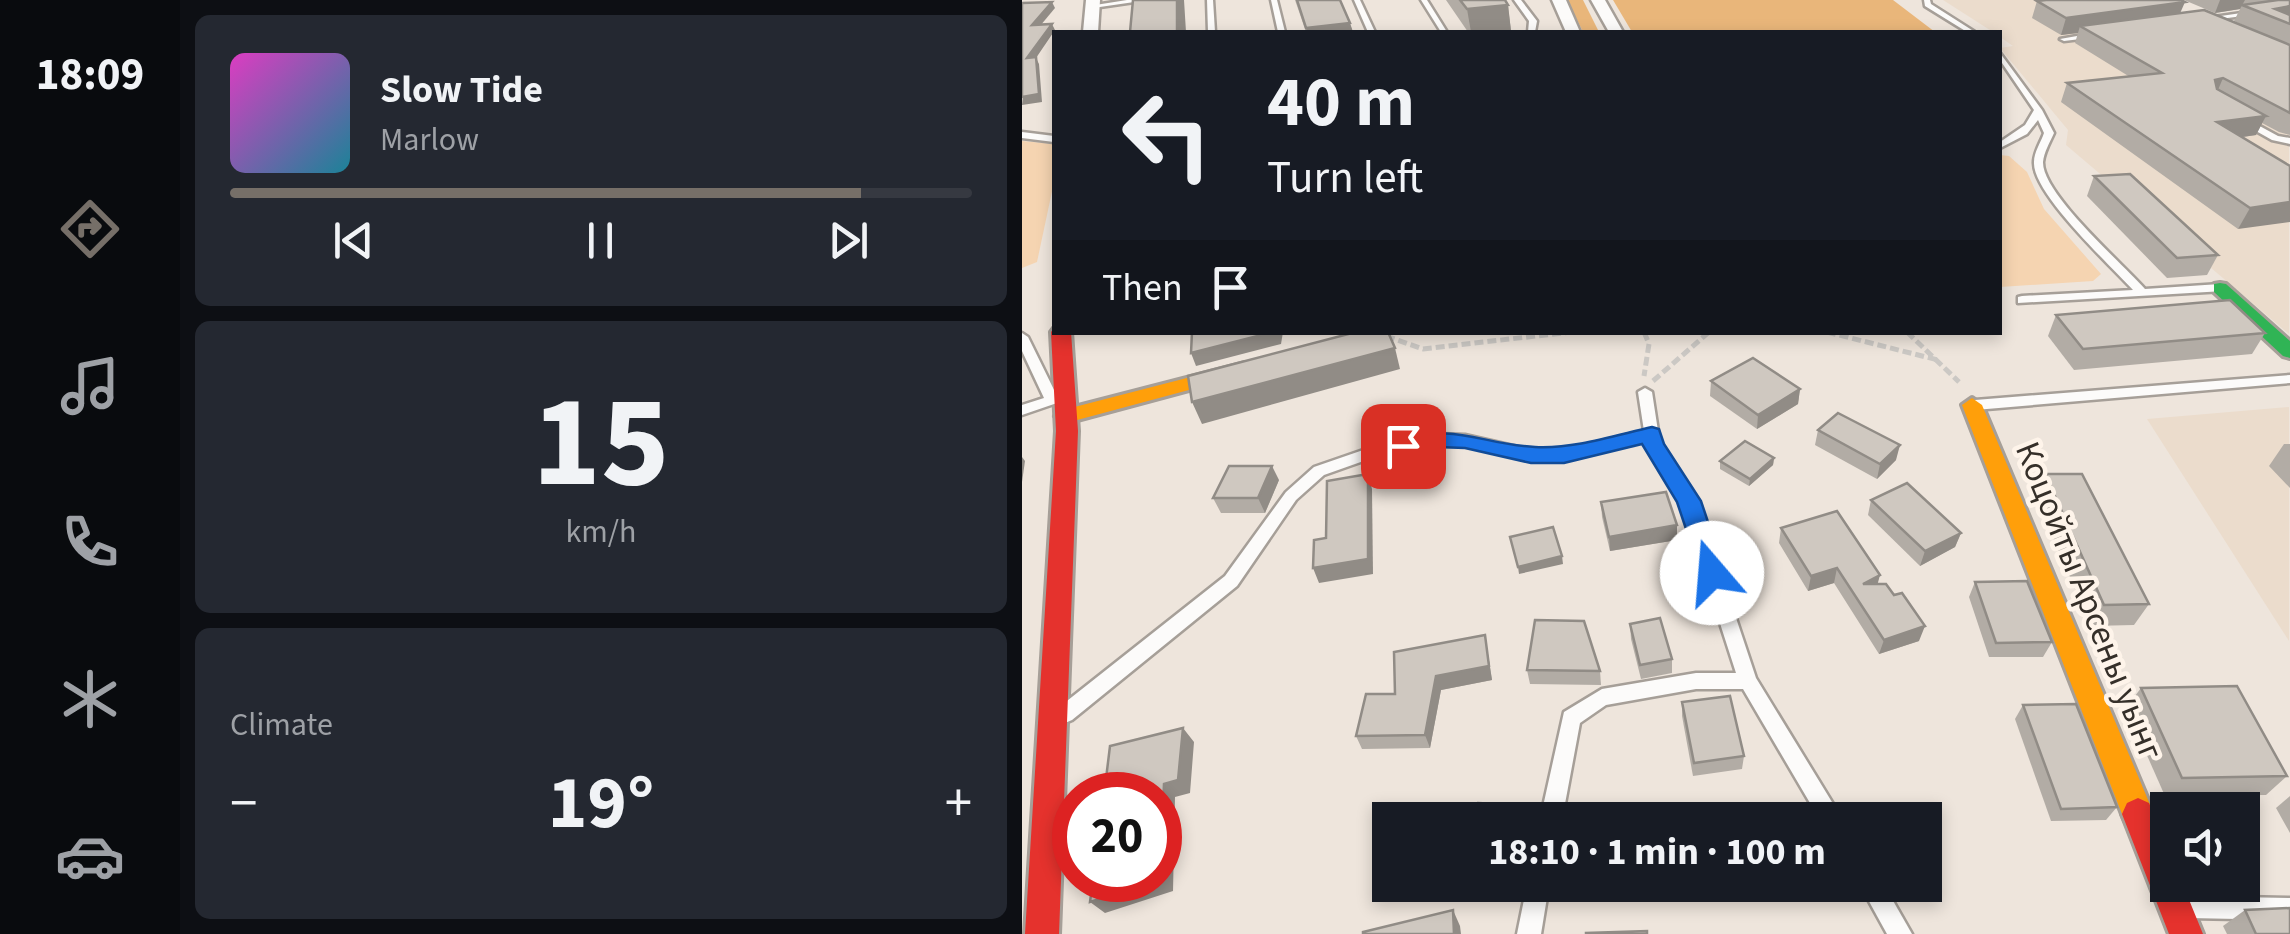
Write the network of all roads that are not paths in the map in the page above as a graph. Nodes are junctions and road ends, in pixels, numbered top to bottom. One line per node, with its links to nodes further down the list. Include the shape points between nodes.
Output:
1 (1145, 0): 10 (lane)
2 (1210, 0): 14 (lane)
3 (1274, 0): 15 (lane)
4 (1357, 0): 16 (lane)
5 (1424, 0): 17 (lane)
6 (1516, 0): 18 (lane)
7 (1559, 0): 19 (street)
8 (1598, 0): 20 (street)
9 (1924, 2): 21 (lane)
10 (1093, 3): 13 (street)
11 (2290, 8): 12 (lane)
12 (2193, 19): 23 (street)
13 (1091, 30)
14 (1212, 30)
15 (1282, 30)
16 (1371, 30)
17 (1443, 30)
18 (1532, 30)
19 (1572, 30)
20 (1615, 30)
21 (1968, 30)
22 (2099, 34): 24 (lane)
23 (2237, 36)
24 (2064, 39)
25 (2002, 58): 26 (lane)
26 (2038, 110): 31 (lane, via 2022,133); 33 (lane, via 2050,133 2039,154 2042,178)
27 (2229, 112): 30 (lane)
28 (1022, 135): 29 (lane)
29 (1052, 139)
30 (2290, 141)
31 (2002, 144)
32 (2220, 288): 33 (lane); 37 (street)
33 (2140, 290): 34 (lane)
34 (2022, 300)
35 (1061, 335): 43 (street)
36 (1022, 336): 43 (lane)
37 (2290, 352)
38 (1276, 361): 43 (street)
39 (2290, 379): 41 (lane)
40 (1644, 392): 44 (lane)
41 (1972, 405): 51 (street, Коцойты Арсены уынг)
42 (1022, 410): 43 (lane)
43 (1062, 416): 46 (street, via 1048,696)
44 (1652, 434): 45 (lane, via 1689,501); 46 (lane, via 1564,455 1437,439 1319,471 1291,496 1231,581)
45 (1748, 681): 47 (lane, via 1696,681 1602,697 1571,718); 48 (lane)
46 (1054, 722): 53 (street)
47 (1555, 802)
48 (1821, 802)
49 (1535, 902): 54 (lane)
50 (1881, 902): 55 (lane)
51 (2175, 906): 52 (lane); 56 (street, Коцойты Арсены уынг)
52 (2290, 910)
53 (1042, 934)
54 (1529, 934)
55 (1900, 934)
56 (2186, 934)

